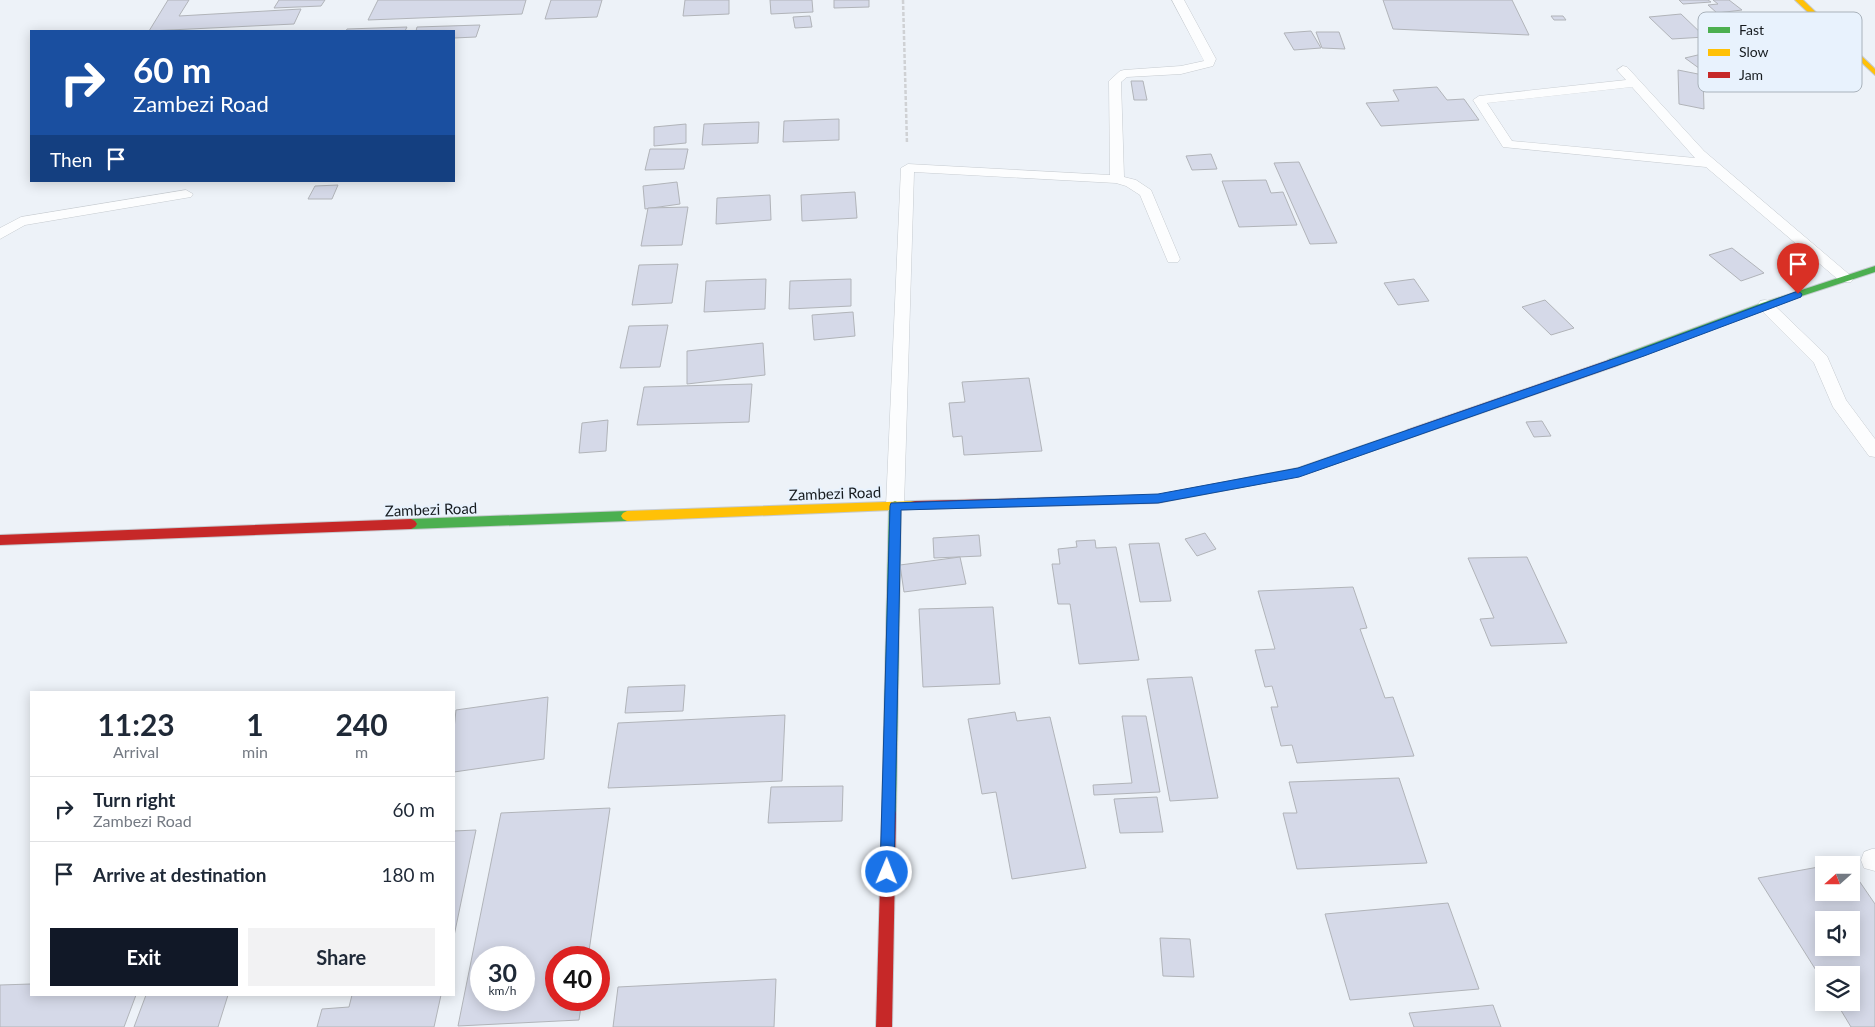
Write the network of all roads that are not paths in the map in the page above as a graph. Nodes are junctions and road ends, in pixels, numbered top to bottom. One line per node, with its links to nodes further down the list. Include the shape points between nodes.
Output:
1 (1178, 0): 9 (lane, via 1210,59 1208,63 1182,70 1124,74 1115,81)
2 (1799, 0): 3 (main road)
3 (1811, 12)
4 (1862, 61): 6 (main road)
5 (1623, 70): 7 (lane)
6 (1875, 73)
7 (1634, 83): 8 (lane); 8 (lane, via 1479,100 1508,144)
8 (1710, 163): 14 (lane)
9 (1117, 179): 12 (lane, via 1132,183 1146,193); 17 (lane, via 908,168)
10 (186, 194): 11 (lane, via 20,221)
11 (0, 234)
12 (1173, 259)
13 (1875, 269): 14 (main road, Zambezi Road)
14 (1846, 279): 15 (main road, Zambezi Road)
15 (1765, 305): 16 (lane, via 1821,360 1839,403); 17 (main road, Zambezi Road, via 1640,353 1299,472 1158,499)
16 (1875, 451)
17 (895, 506): 18 (main road, Zambezi Road); 19 (main road)
18 (0, 540)
19 (884, 1027)

